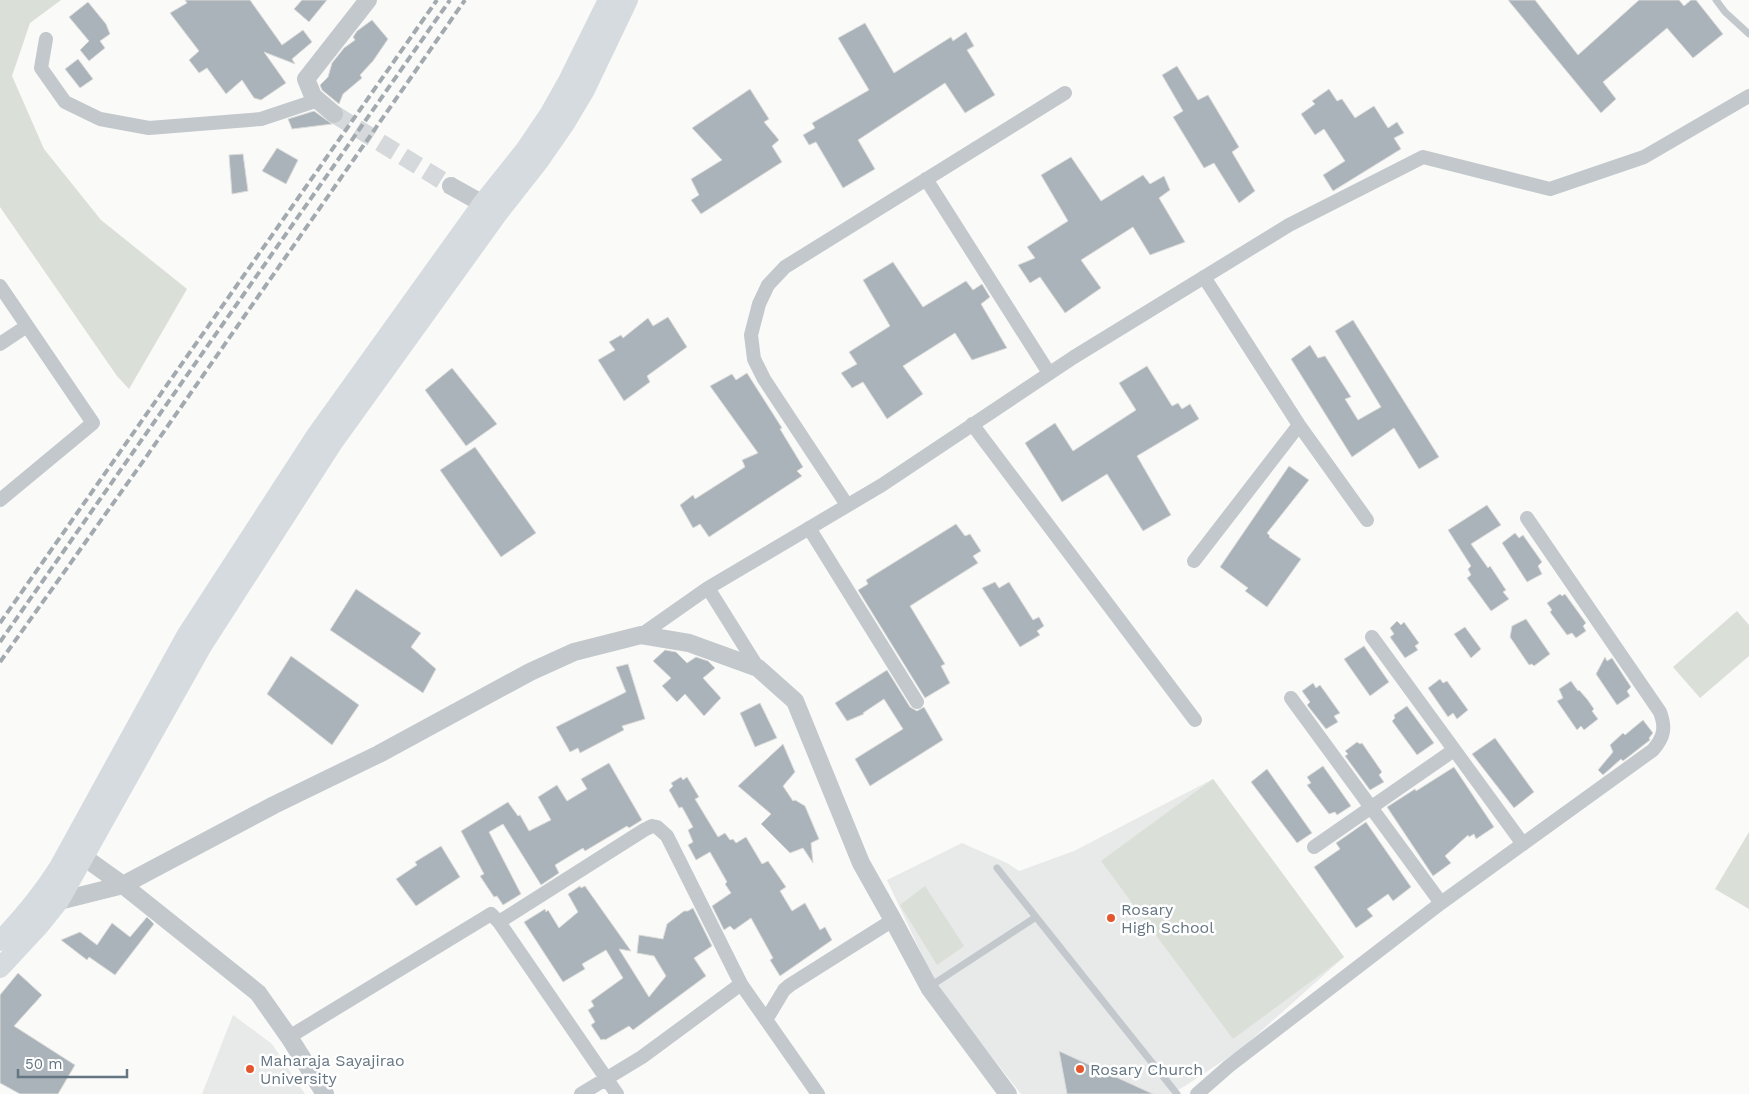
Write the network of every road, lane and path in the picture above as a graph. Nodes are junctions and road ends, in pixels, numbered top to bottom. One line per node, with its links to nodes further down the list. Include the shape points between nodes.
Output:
1 (368, 0): 9 (street, via 306,79)
2 (608, 0): 13 (main road, via 568,81)
3 (628, 0): 13 (main road, via 566,122 539,161)
4 (1716, 0): 5 (lane, via 1724,12)
5 (1749, 34)
6 (46, 39): 9 (street, via 41,68 65,102 100,119 149,128 261,119)
7 (1065, 93): 11 (street)
8 (1749, 96): 14 (street, via 1644,157 1550,189 1423,157 1289,224)
9 (318, 100): 10 (street)
10 (334, 114)
11 (926, 179): 18 (street); 22 (street, via 785,267 768,285 759,304 752,335 754,359)
12 (451, 186): 13 (street)
13 (491, 208): 38 (main road, via 332,444 202,646)
14 (1204, 277): 18 (street); 20 (street)
15 (0, 286): 16 (street)
16 (27, 326): 17 (street); 21 (street, via 93,423)
17 (0, 344)
18 (1049, 373): 19 (street)
19 (972, 424): 22 (street); 33 (street)
20 (1299, 425): 24 (street); 26 (street)
21 (0, 500)
22 (847, 505): 25 (street)
23 (1527, 518): 36 (street, via 1660,712 1664,731 1653,750)
24 (1367, 520)
25 (808, 528): 27 (street); 32 (street)
26 (1194, 561)
27 (708, 588): 28 (street); 30 (street)
28 (641, 634): 30 (street, via 689,644); 40 (street, via 574,652 530,672 379,754)
29 (1372, 637): 34 (street)
30 (758, 668): 44 (street, via 795,701 861,862)
31 (1291, 698): 35 (street)
32 (917, 702)
33 (1195, 720)
34 (1454, 750): 35 (street); 36 (street)
35 (1372, 808): 37 (street); 42 (street)
36 (1523, 844): 42 (street)
37 (1314, 847)
38 (77, 852): 40 (street); 41 (main road); 46 (main road)
39 (997, 868): 43 (lane)
40 (123, 885): 41 (street); 51 (street, via 258,994)
41 (59, 901): 47 (main road)
42 (1441, 903): 59 (street)
43 (1036, 917): 49 (lane); 58 (lane)
44 (893, 920): 49 (street); 50 (street, via 790,985)
45 (499, 922): 48 (street, via 644,830 658,827 667,836); 51 (street, via 492,914); 52 (street)
46 (0, 941)
47 (0, 968)
48 (741, 984): 50 (street); 52 (street, via 642,1057)
49 (929, 987): 57 (street)
50 (766, 1020): 56 (street)
51 (289, 1037): 53 (street)
52 (607, 1078): 54 (street); 55 (street)
53 (325, 1094)
54 (582, 1094)
55 (617, 1094)
56 (818, 1094)
57 (1008, 1094)
58 (1177, 1094)
59 (1197, 1094)

